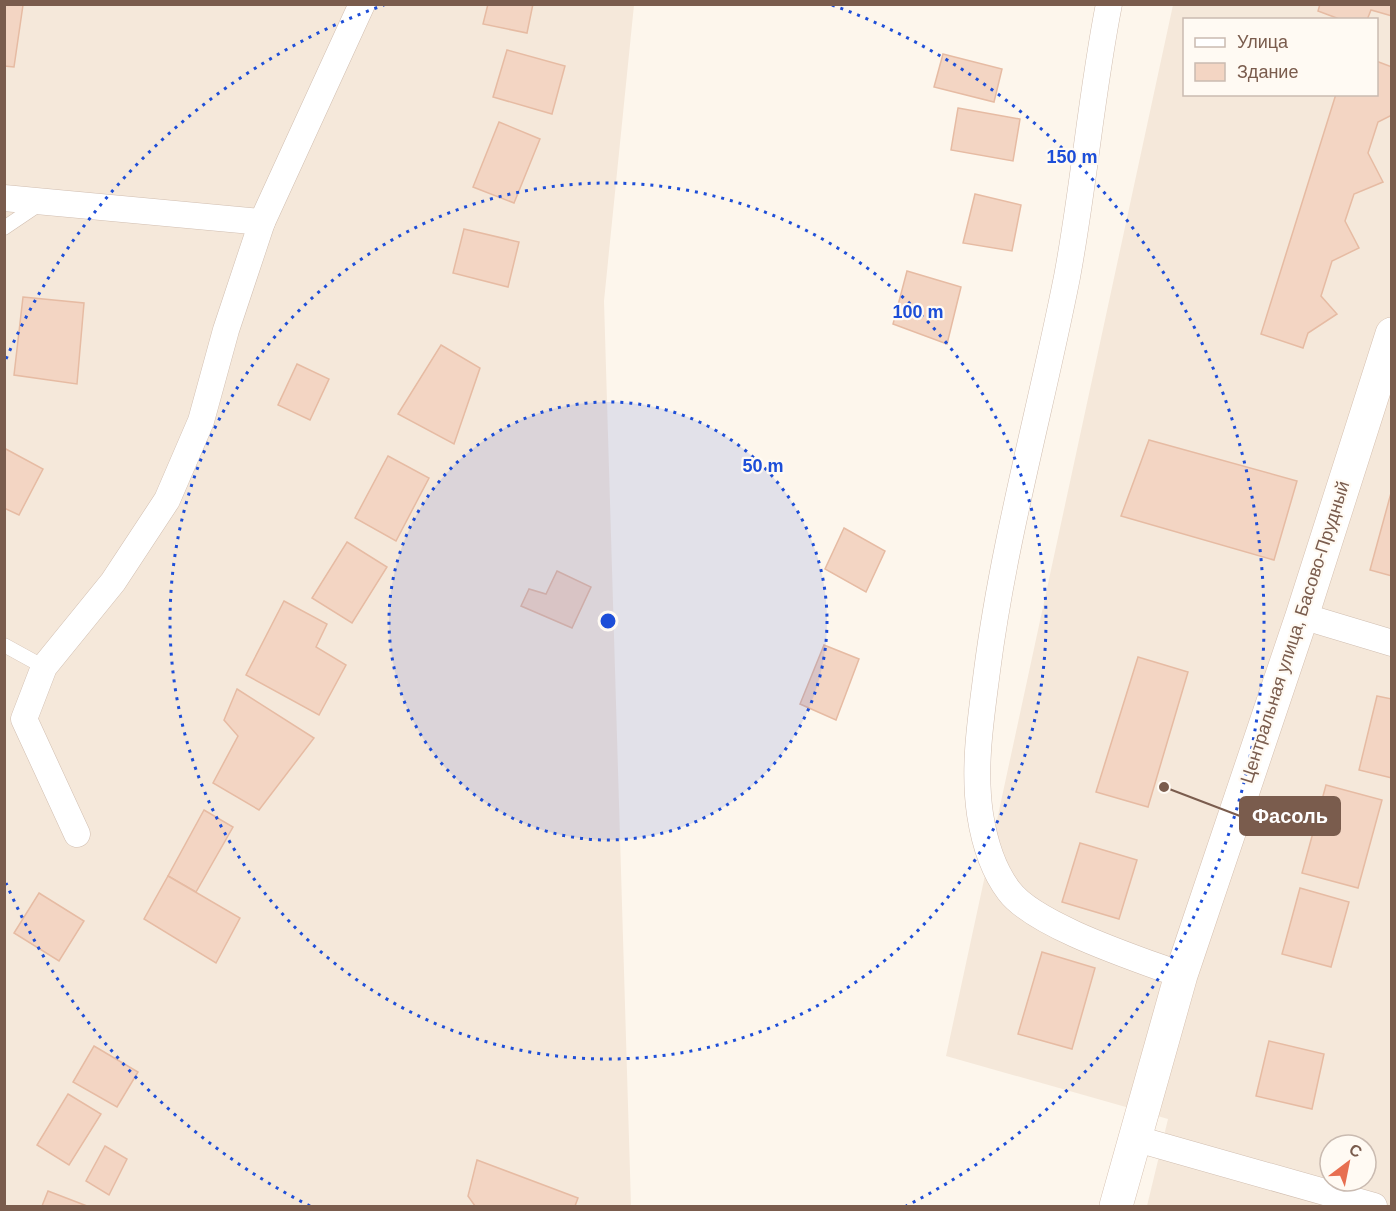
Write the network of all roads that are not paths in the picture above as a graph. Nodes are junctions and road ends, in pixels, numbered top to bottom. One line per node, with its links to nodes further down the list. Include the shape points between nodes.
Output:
1 (362, 4): 5 (street)
2 (1109, 4): 13 (street, via 1095,73 1067,276 993,628 978,743 980,814 993,862 1010,893 1080,937)
3 (4, 198): 4 (street)
4 (43, 202): 5 (street); 6 (lane)
5 (262, 222): 11 (street, via 201,421 167,500 113,582)
6 (4, 228)
7 (1392, 334): 8 (street, Центральная улица, Басово-Прудный)
8 (1302, 616): 9 (street); 13 (street, Центральная улица, Басово-Прудный)
9 (1392, 643)
10 (4, 645): 11 (lane)
11 (44, 667): 12 (street, via 24,719)
12 (77, 834)
13 (1181, 975): 14 (street, Центральная улица, Басово-Прудный)
14 (1137, 1139): 15 (street, Центральная улица, Басово-Прудный); 16 (street)
15 (1116, 1206)
16 (1374, 1206)

